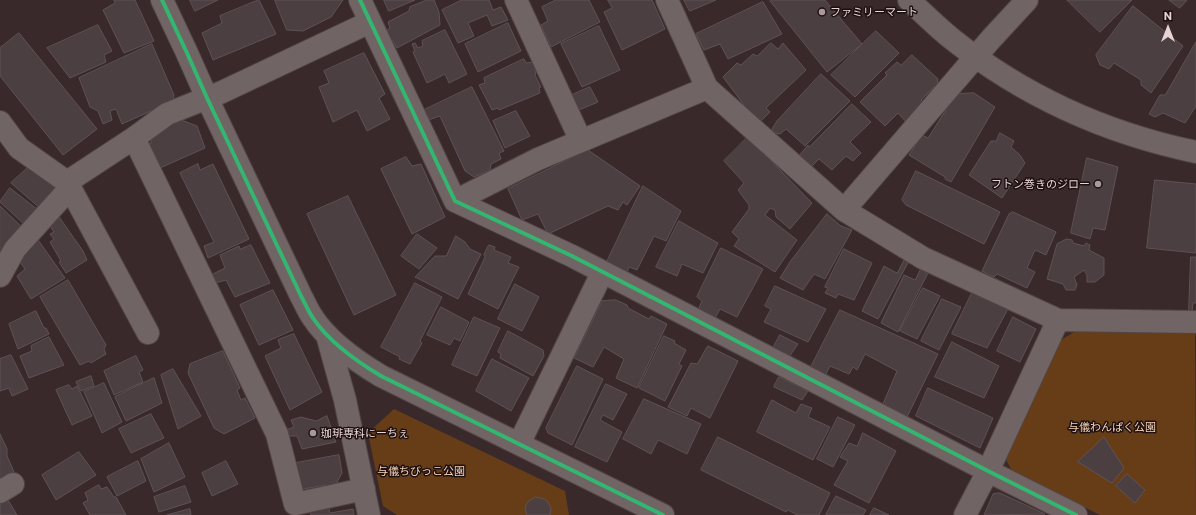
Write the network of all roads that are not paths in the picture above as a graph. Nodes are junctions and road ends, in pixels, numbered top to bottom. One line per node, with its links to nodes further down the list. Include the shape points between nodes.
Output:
1 (162, 0): 10 (street)
2 (360, 0): 7 (street)
3 (516, 0): 13 (street)
4 (667, 0): 9 (street)
5 (909, 0): 8 (street)
6 (1027, 0): 8 (street)
7 (370, 22): 10 (street); 16 (street)
8 (975, 57): 14 (street, via 1024,89 1082,118 1142,139); 17 (street)
9 (707, 88): 13 (street); 17 (street)
10 (207, 98): 12 (street, via 167,114); 23 (street, via 301,296 313,318)
11 (0, 122): 15 (street, via 19,148)
12 (134, 138): 15 (street); 28 (street, via 277,434 295,504)
13 (581, 141): 16 (street, via 538,159)
14 (1196, 152)
15 (69, 185): 19 (street, via 15,249); 22 (street)
16 (455, 201): 18 (street, via 572,256)
17 (844, 210): 20 (street, via 922,258)
18 (602, 273): 26 (street); 27 (street)
19 (0, 276)
20 (1058, 320): 21 (street); 27 (street)
21 (1196, 322)
22 (148, 333)
23 (327, 335): 24 (street, via 348,354); 25 (street)
24 (381, 376): 25 (street, via 362,379 351,388); 26 (street)
25 (345, 400): 28 (street)
26 (519, 444): 30 (street)
27 (988, 471): 31 (street); 32 (street)
28 (364, 489): 29 (street)
29 (369, 515)
30 (663, 515)
31 (965, 515)
32 (1076, 515)

